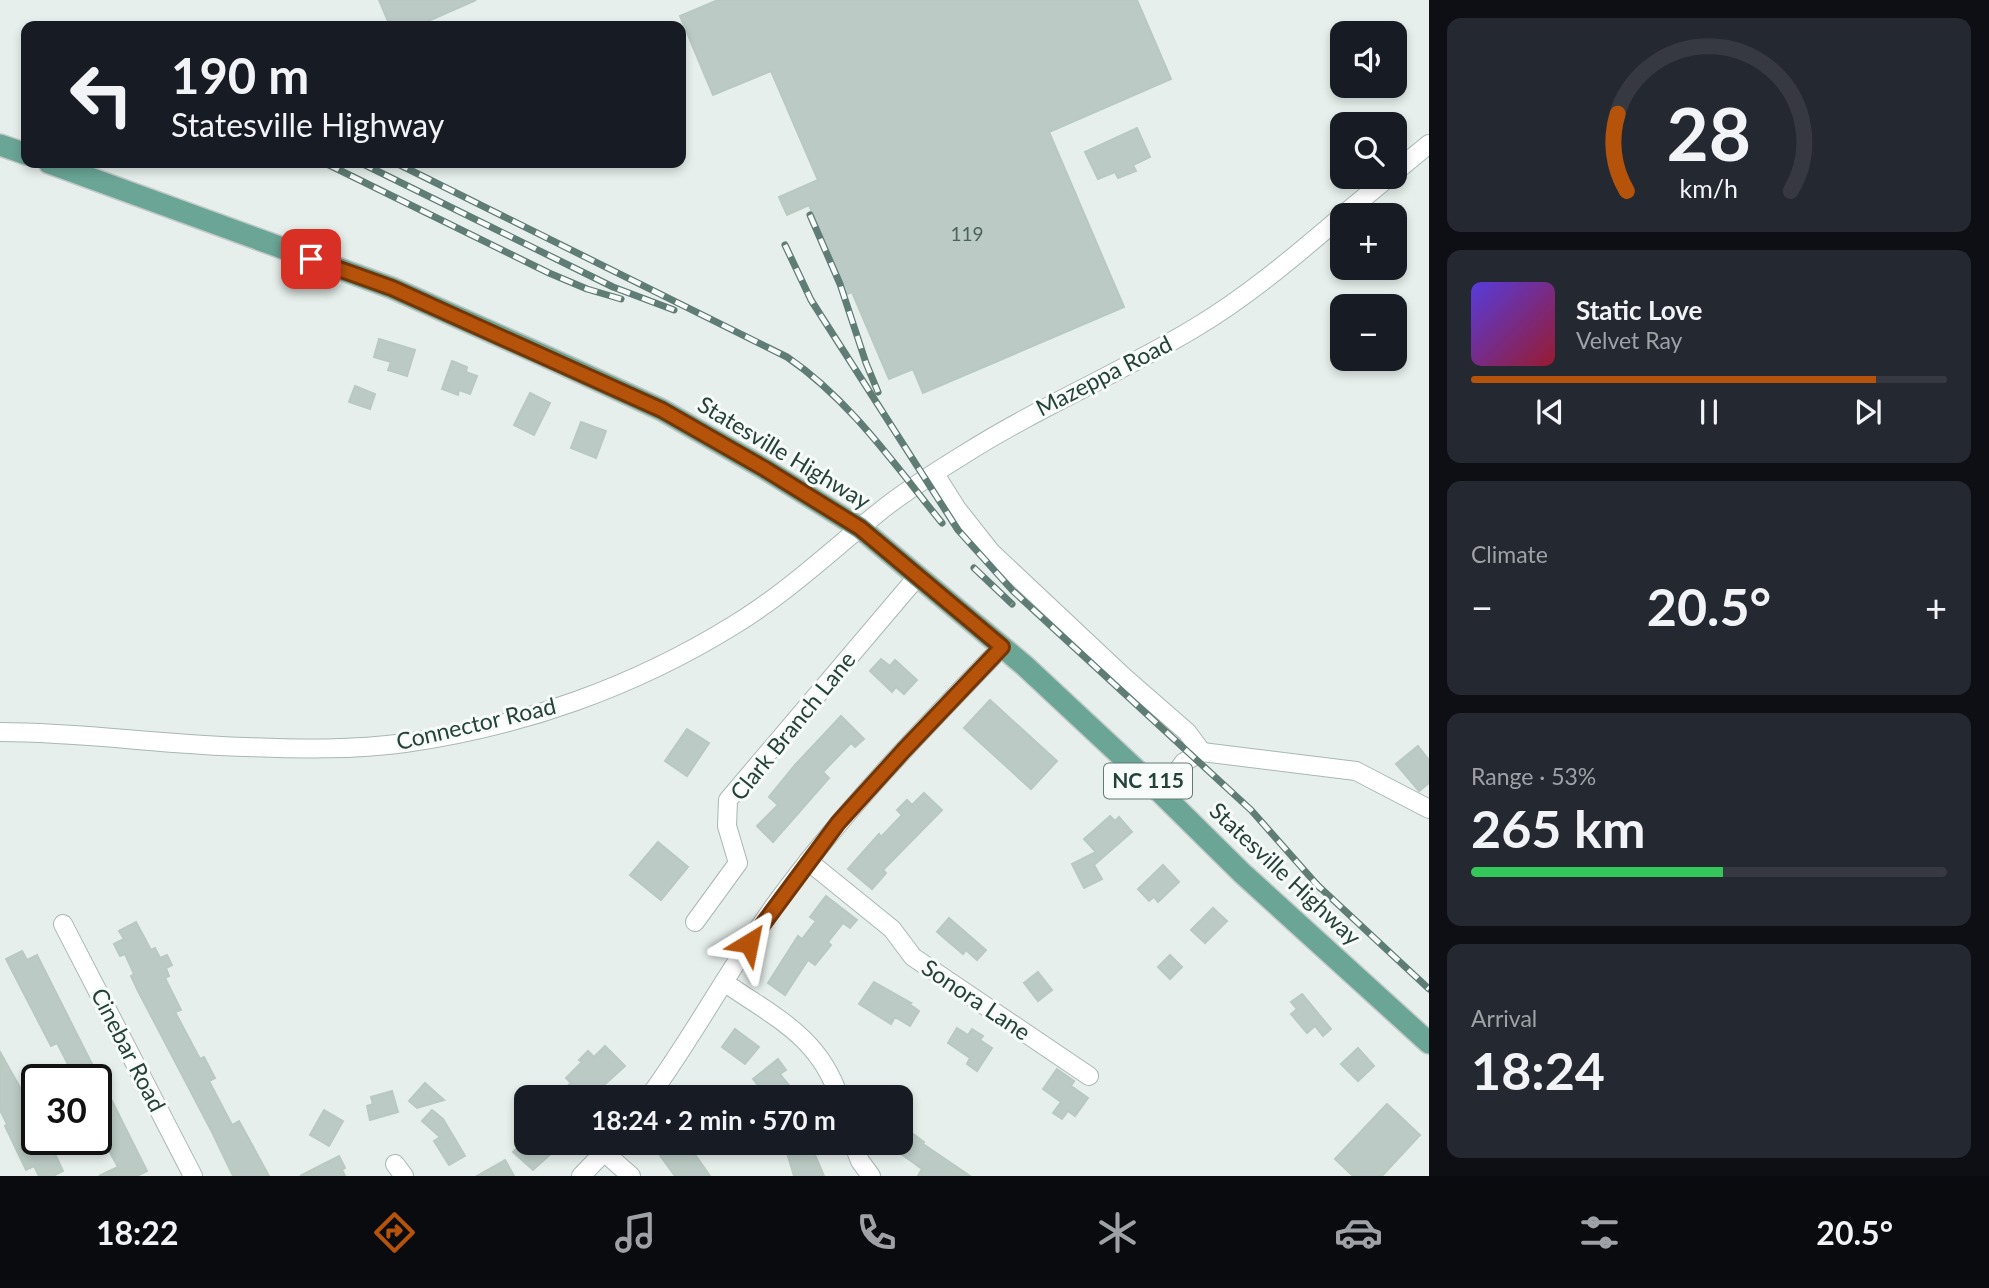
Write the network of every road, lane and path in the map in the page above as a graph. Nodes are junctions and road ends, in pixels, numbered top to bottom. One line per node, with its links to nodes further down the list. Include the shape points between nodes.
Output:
1 (1429, 144): 4 (street)
2 (0, 145): 3 (main road)
3 (21, 152)
4 (1407, 162)
5 (63, 168): 10 (main road, Statesville Highway / NC 115, via 392,288 549,358 662,410)
6 (1374, 189): 7 (street, Mazeppa Road)
7 (1358, 203)
8 (1330, 226): 9 (street, Mazeppa Road, via 1211,318 1031,414)
9 (934, 474): 10 (street, Mazeppa Road); 14 (street, via 991,552 1187,732)
10 (860, 528): 11 (main road, Statesville Highway / NC 115); 13 (street, Connector Road, via 779,594 684,655 597,694 511,721 402,743 305,748)
11 (917, 577): 12 (main road, Statesville Highway / NC 115); 18 (street, Clark Branch Lane, via 728,800 727,826 738,863)
12 (1002, 647): 15 (main road, Statesville Highway / NC 115); 17 (street)
13 (0, 732)
14 (1202, 752): 15 (street, via 1184,762); 16 (street, via 1356,771)
15 (1161, 793): 21 (main road, Statesville Highway / NC 115)
16 (1429, 809)
17 (808, 861): 20 (street); 22 (street, Sonora Lane, via 892,929 913,957)
18 (695, 922)
19 (63, 924): 28 (street, Cinebar Road)
20 (724, 982): 23 (street); 24 (street, via 813,1046)
21 (1429, 1043)
22 (1089, 1076)
23 (657, 1085)
24 (835, 1085)
25 (602, 1155): 29 (street)
26 (614, 1155): 30 (street)
27 (858, 1155): 31 (street)
28 (193, 1176)
29 (581, 1176)
30 (631, 1176)
31 (871, 1176)

